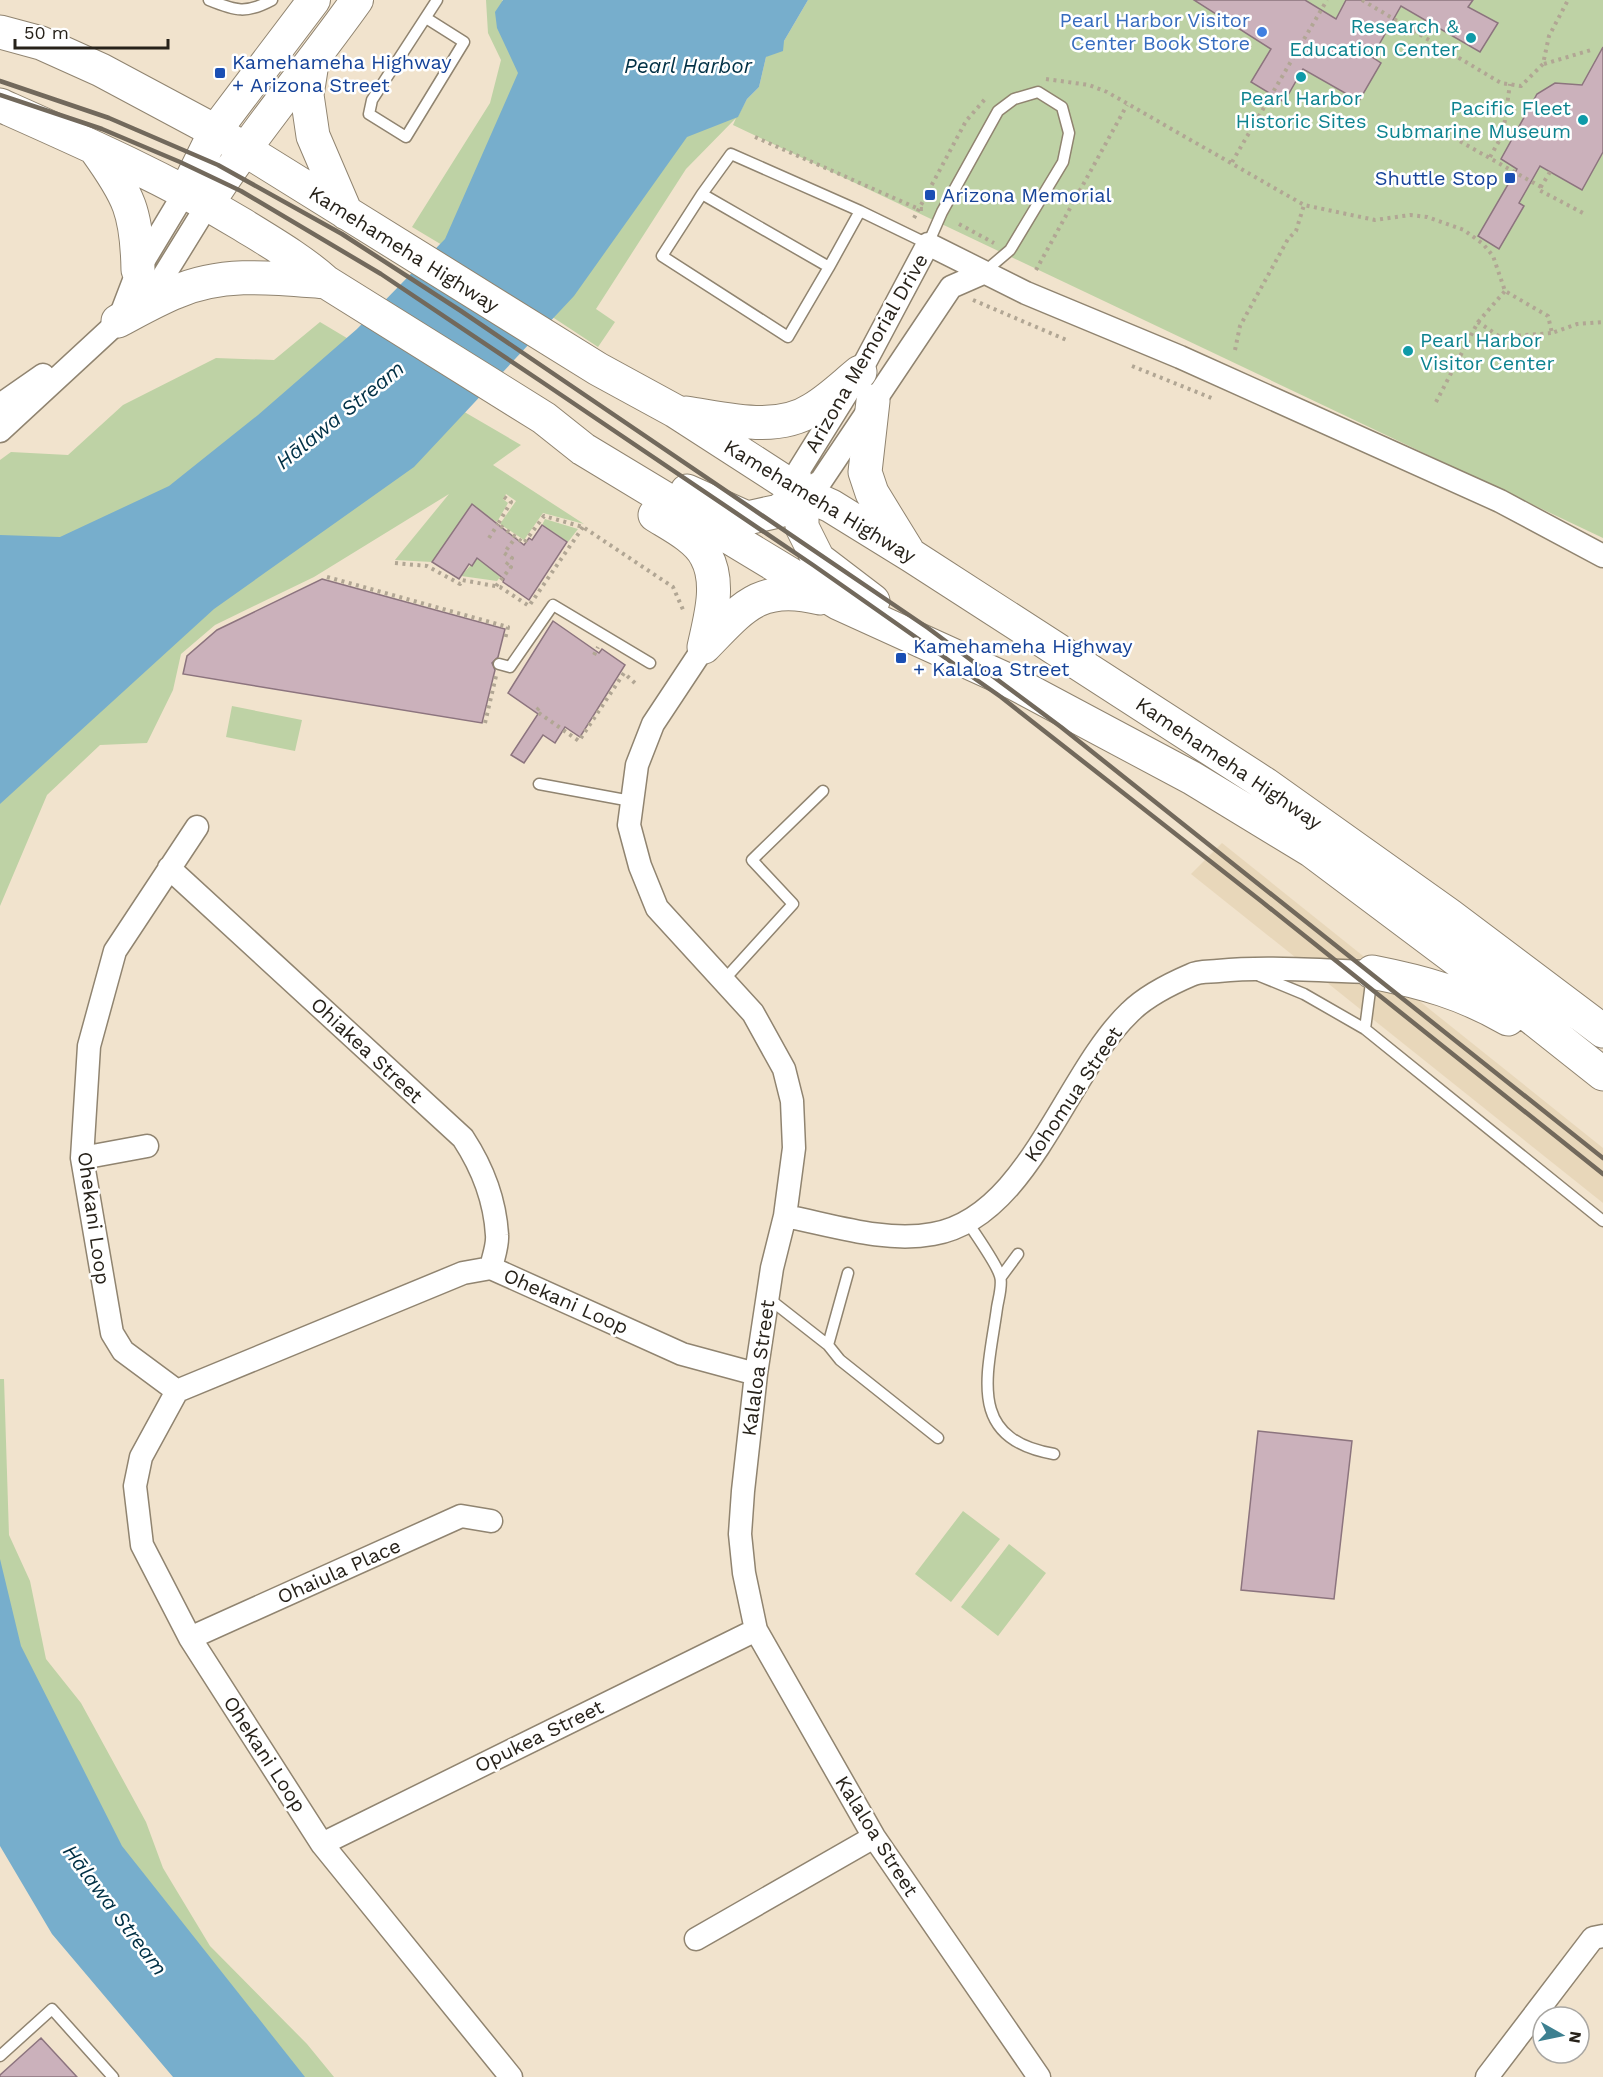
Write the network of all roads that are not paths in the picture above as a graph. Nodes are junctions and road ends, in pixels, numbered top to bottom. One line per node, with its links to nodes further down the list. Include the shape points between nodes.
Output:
1 (209, 0): 2 (lane, via 234,10 254,10)
2 (272, 0)
3 (314, 0): 10 (street)
4 (357, 0): 8 (street)
5 (437, 0): 6 (lane)
6 (426, 18): 6 (lane, via 372,100 369,114 406,137 465,42)
7 (0, 32): 10 (main road, Kamehameha Highway, via 41,43 101,70)
8 (312, 63): 12 (street); 16 (main road, via 307,95 313,136)
9 (0, 105): 11 (main road, Kamehameha Highway)
10 (215, 131): 12 (main road, Kamehameha Highway); 14 (street)
11 (93, 146): 14 (main road, Kamehameha Highway); 19 (main road, via 124,188 138,231)
12 (243, 149): 14 (street); 16 (main road, Kamehameha Highway)
13 (702, 194): 15 (lane, via 731,154); 18 (lane); 18 (lane, via 662,256 788,337)
14 (197, 198): 19 (street); 21 (main road, Kamehameha Highway, via 303,261); 22 (street, via 158,285)
15 (860, 211): 17 (lane); 18 (lane)
16 (346, 213): 26 (main road, Kamehameha Highway, via 598,369)
17 (928, 244): 20 (street); 20 (lane, via 998,111 1014,99 1038,93 1062,107 1070,133 1063,162 1010,250); 23 (street, Arizona Memorial Drive)
18 (829, 267)
19 (138, 270): 22 (street)
20 (983, 273): 24 (street, Arizona Memorial Drive, via 951,287); 32 (street, via 1500,501)
21 (339, 291): 22 (main road, via 273,277 222,279 177,291); 28 (main road, Kamehameha Highway, via 544,418)
22 (106, 332): 25 (street); 27 (street)
23 (860, 372): 26 (main road, via 812,411 781,420 756,424); 30 (street, Arizona Memorial Drive, via 799,470)
24 (873, 401): 30 (street, Arizona Memorial Drive, via 821,481); 31 (main road, via 865,472 872,493)
25 (0, 405)
26 (675, 411): 30 (main road, Kamehameha Highway)
27 (0, 431)
28 (583, 449): 29 (main road, Kamehameha Highway); 34 (main road, via 625,494 706,554 714,580)
29 (627, 474): 30 (main road, via 687,491 747,518 779,511); 33 (main road, Kamehameha Highway)
30 (802, 493): 31 (main road, Kamehameha Highway, via 831,506); 35 (main road, via 802,527 818,559)
31 (912, 556): 47 (main road, Kamehameha Highway, via 1265,784)
32 (1603, 556)
33 (838, 603): 34 (main road, via 795,592 770,594 742,609); 35 (main road, Kamehameha Highway)
34 (704, 647): 40 (street, Kalaloa Street, via 653,724 637,765)
35 (938, 647): 48 (main road, Kamehameha Highway, via 1192,778 1312,850)
36 (650, 663): 37 (lane, via 553,605 510,667)
37 (500, 664)
38 (538, 784): 40 (lane)
39 (823, 791): 45 (lane, via 752,860 793,904)
40 (631, 801): 45 (street, Kalaloa Street, via 629,825 657,908)
41 (197, 827): 42 (street, Ohekani Loop)
42 (169, 868): 51 (street, Ohekani Loop, via 115,951 89,1046); 56 (street, Ohiakea Street, via 463,1138 478,1160 491,1197 498,1237)
43 (1243, 969): 44 (street, Kohomua Street); 46 (lane, via 1304,994); 53 (street, Kohomua Street, via 1194,973 1130,1012 1090,1061 1027,1164 993,1205)
44 (1372, 972): 46 (lane); 48 (main road, via 1430,984 1474,999 1526,1029)
45 (723, 981): 52 (street, Kalaloa Street, via 753,1013 784,1069 792,1101 794,1148)
46 (1365, 1029): 54 (lane)
47 (1603, 1031)
48 (1568, 1045): 49 (main road, Kamehameha Highway)
49 (1603, 1074)
50 (147, 1146): 51 (street)
51 (82, 1158): 62 (street, Ohekani Loop, via 112,1333 123,1351)
52 (785, 1216): 53 (street, Kohomua Street, via 887,1236 934,1234); 59 (street, Kalaloa Street)
53 (967, 1221): 58 (lane)
54 (1603, 1221)
55 (1018, 1254): 58 (lane)
56 (491, 1268): 61 (street, Ohekani Loop, via 682,1354); 62 (street, Ohekani Loop, via 463,1273)
57 (848, 1273): 60 (lane)
58 (1001, 1277): 64 (lane, via 986,1391 992,1416 1008,1436 1038,1451)
59 (768, 1298): 60 (lane); 61 (street, Kalaloa Street)
60 (828, 1345): 63 (lane, via 840,1360)
61 (756, 1374): 66 (street, Kalaloa Street, via 740,1534)
62 (177, 1391): 67 (street, Ohekani Loop, via 141,1457 135,1486 142,1545)
63 (938, 1438)
64 (1054, 1454)
65 (491, 1521): 67 (street, Ohaiula Place, via 461,1516)
66 (756, 1630): 68 (street, Kalaloa Street); 69 (street, Opukea Street)
67 (190, 1638): 69 (street, Ohekani Loop)
68 (874, 1837): 71 (street); 75 (street, Kalaloa Street)
69 (322, 1844): 74 (street, Ohekani Loop)
70 (1603, 1936): 76 (street, via 1593,1938)
71 (696, 1939)
72 (0, 2056): 73 (lane, via 52,2009)
73 (113, 2077)
74 (511, 2077)
75 (1039, 2077)
76 (1486, 2077)

